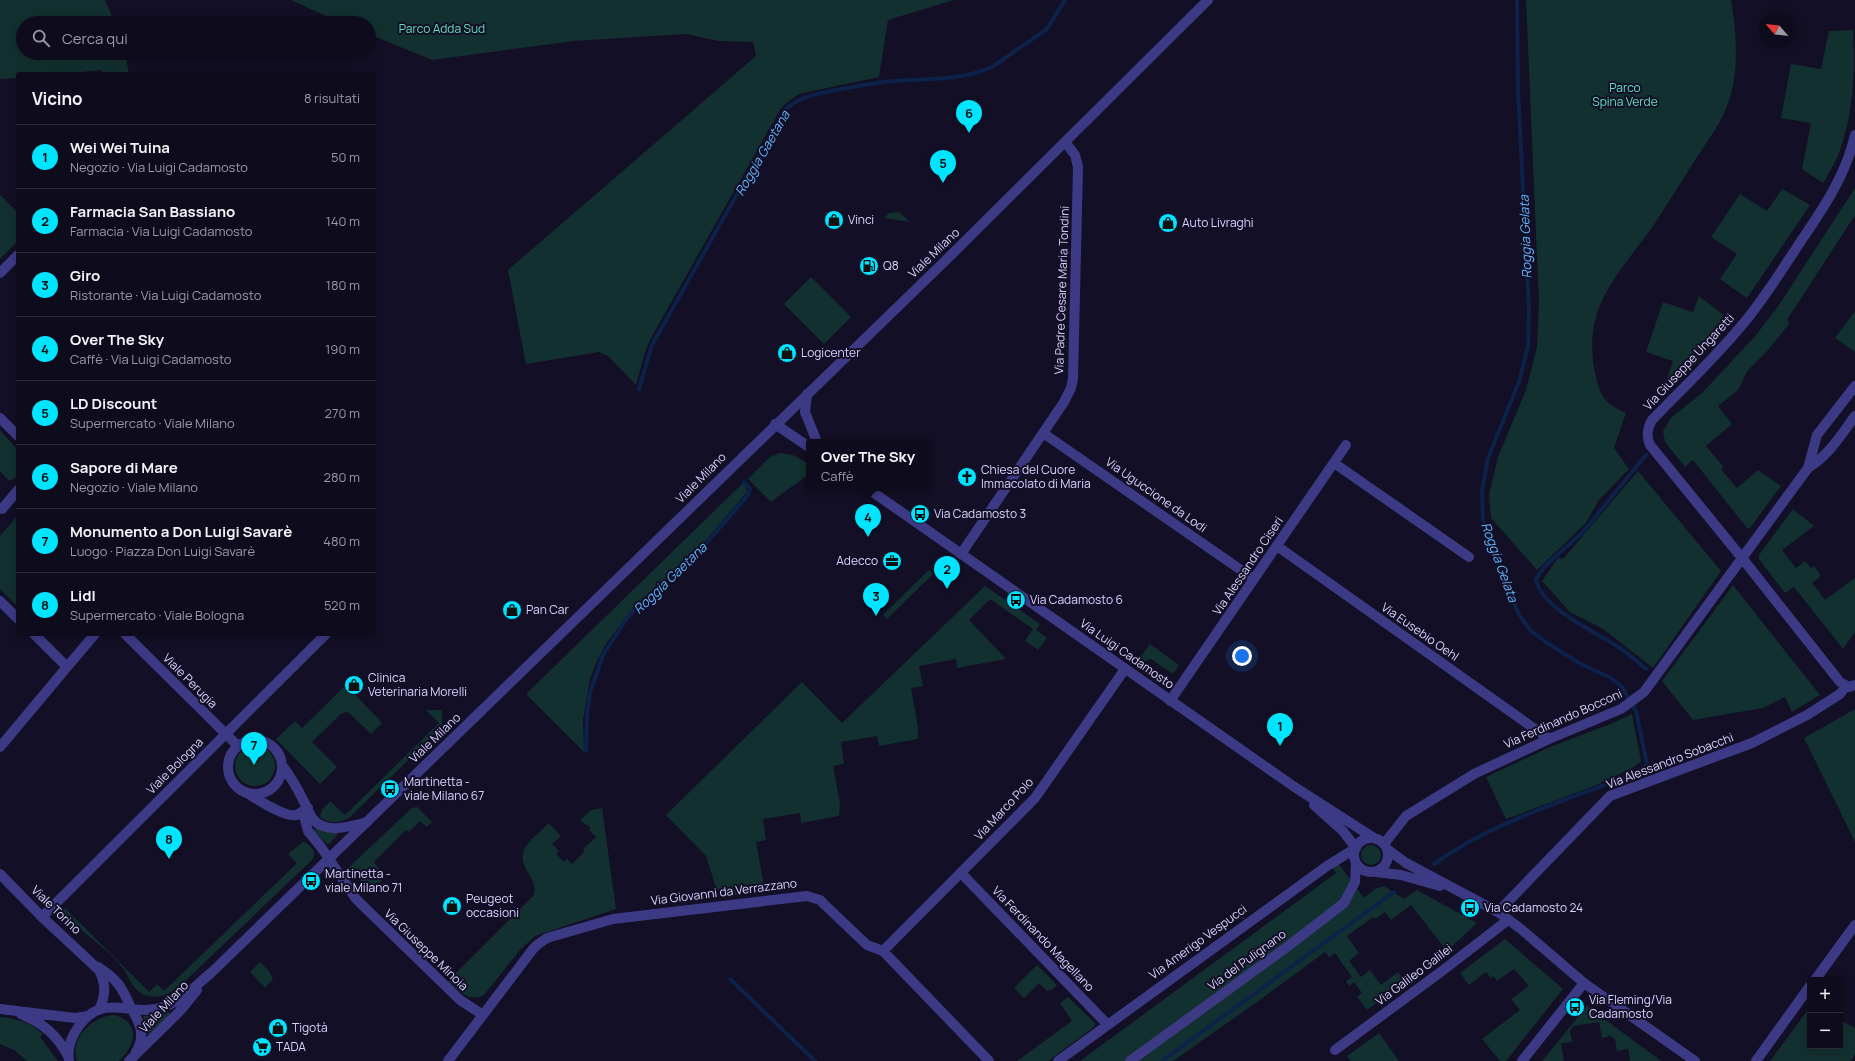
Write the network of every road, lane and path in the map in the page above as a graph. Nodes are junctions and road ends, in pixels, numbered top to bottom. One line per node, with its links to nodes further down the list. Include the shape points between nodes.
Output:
1 (1208, 0): 3 (street, Viale Milano)
2 (1855, 135): 25 (street, Via Giuseppe Ungaretti, via 1839,180 1766,294 1715,355 1652,420 1647,429 1650,445)
3 (1065, 142): 7 (street, Viale Milano); 11 (street, Via Padre Cesare Maria Tondini, via 1075,155 1078,167 1073,379 1064,402)
4 (16, 257): 5 (street)
5 (0, 273)
6 (1855, 386): 17 (street, Via Ferdinando Bocconi, via 1817,435)
7 (807, 394): 10 (street, Viale Milano); 13 (street, via 805,412)
8 (1855, 416): 17 (street, Via Ferdinando Bocconi, via 1827,454)
9 (0, 418): 12 (street)
10 (775, 424): 14 (street); 45 (street, Viale Milano)
11 (1043, 433): 23 (street, Via Padre Cesare Maria Tondini); 26 (street, Via Uguccione da Lodi)
12 (16, 434)
13 (816, 439)
14 (806, 445)
15 (1346, 445): 16 (street, Via Alessandro Ciseri)
16 (1334, 462): 22 (street, Via Alessandro Ciseri); 24 (street)
17 (1808, 468): 25 (street, Via Ferdinando Bocconi)
18 (871, 491): 23 (street, Via Luigi Cadamosto)
19 (16, 492): 21 (street)
20 (16, 502): 21 (street)
21 (1, 510)
22 (1277, 546): 26 (street, Via Alessandro Ciseri); 38 (street, Via Eusebio Oehl)
23 (961, 554): 34 (street, Via Luigi Cadamosto)
24 (1469, 557)
25 (1742, 558): 35 (street, Via Giuseppe Ungaretti, via 1839,680); 38 (street, Via Ferdinando Bocconi, via 1651,684 1638,698 1627,706)
26 (1254, 579): 36 (street, Via Alessandro Ciseri)
27 (0, 601): 28 (street)
28 (16, 617)
29 (36, 636): 33 (street)
30 (93, 636): 33 (street)
31 (127, 636): 37 (street, Viale Perugia)
32 (324, 636): 37 (street, Viale Bologna)
33 (66, 667): 40 (street)
34 (1125, 669): 36 (street, Via Luigi Cadamosto); 52 (street, Via Marco Polo, via 1035,798)
35 (1851, 686): 55 (street, Via Alessandro Sobacchi, via 1798,720 1735,750 1610,796)
36 (1170, 701): 42 (street, Via Luigi Cadamosto)
37 (226, 734): 39 (street, Viale Perugia); 56 (street, Viale Bologna)
38 (1549, 739): 47 (street, Via Ferdinando Bocconi, via 1478,772 1414,810 1398,824)
39 (238, 746): 41 (street, via 250,740 268,743 280,756); 43 (street, via 230,756 229,773 238,788)
40 (0, 747)
41 (282, 765): 43 (street, via 277,782 270,789 254,794); 44 (street)
42 (1293, 786): 46 (street, Via Luigi Cadamosto); 48 (street, Via Luigi Cadamosto, via 1343,831)
43 (246, 792): 44 (street, via 289,815 296,815)
44 (308, 808): 45 (street, via 314,821 327,827 344,827); 49 (street, Via Giuseppe Minoia, via 305,820 307,828)
45 (367, 822): 49 (street, Viale Milano)
46 (1374, 838): 47 (street); 48 (street, via 1363,840)
47 (1386, 846): 51 (street, via 1388,854 1385,865); 54 (street, via 1406,863)
48 (1356, 848): 50 (street); 70 (street, Via Amerigo Vespucci, via 1327,866)
49 (329, 858): 61 (street, Viale Milano); 68 (street, Via Giuseppe Minoia, via 368,911 460,1000)
50 (1356, 864): 51 (street, via 1364,871); 78 (street, Via del Pulignano, via 1355,882 1344,903)
51 (1376, 872): 54 (street, via 1401,875)
52 (961, 873): 59 (street, Via Marco Polo); 70 (street, Via Ferdinando Magellano)
53 (0, 874): 56 (street, Viale Torino)
54 (1462, 894): 55 (street)
55 (1498, 912): 57 (street)
56 (42, 917): 60 (street, Viale Torino)
57 (1508, 920): 63 (street); 71 (street, Via Galileo Galilei)
58 (1855, 925): 62 (street)
59 (883, 951): 68 (street, Via Giovanni da Verrazzano, via 867,945 820,900 807,896 613,919 542,941 533,949); 76 (street, Via Giovanni da Verrazzano)
60 (94, 964): 65 (street, Viale Torino, via 118,982); 67 (street, Viale Torino, via 105,986)
61 (211, 973): 65 (street, Viale Milano, via 183,996 163,1008); 73 (street, Viale Milano, via 179,1012)
62 (1817, 977)
63 (1584, 983): 74 (street); 79 (street)
64 (1807, 990): 80 (street)
65 (131, 1008): 67 (street, Viale Milano, via 111,1007); 73 (street, Viale Milano, via 141,1031 140,1043)
66 (4, 1009): 69 (street, via 75,1018); 72 (street, via 31,1018 45,1027 56,1038)
67 (99, 1010): 69 (street, Viale Milano)
68 (483, 1015): 75 (street, Via Giovanni da Verrazzano)
69 (88, 1016): 72 (street, Viale Milano, via 73,1036 68,1049)
70 (1107, 1024): 77 (street, Via Amerigo Vespucci)
71 (1335, 1050)
72 (68, 1059)
73 (131, 1059)
74 (1689, 1059)
75 (448, 1061)
76 (990, 1061)
77 (1058, 1061)
78 (1130, 1061)
79 (1522, 1061)
80 (1756, 1061)

